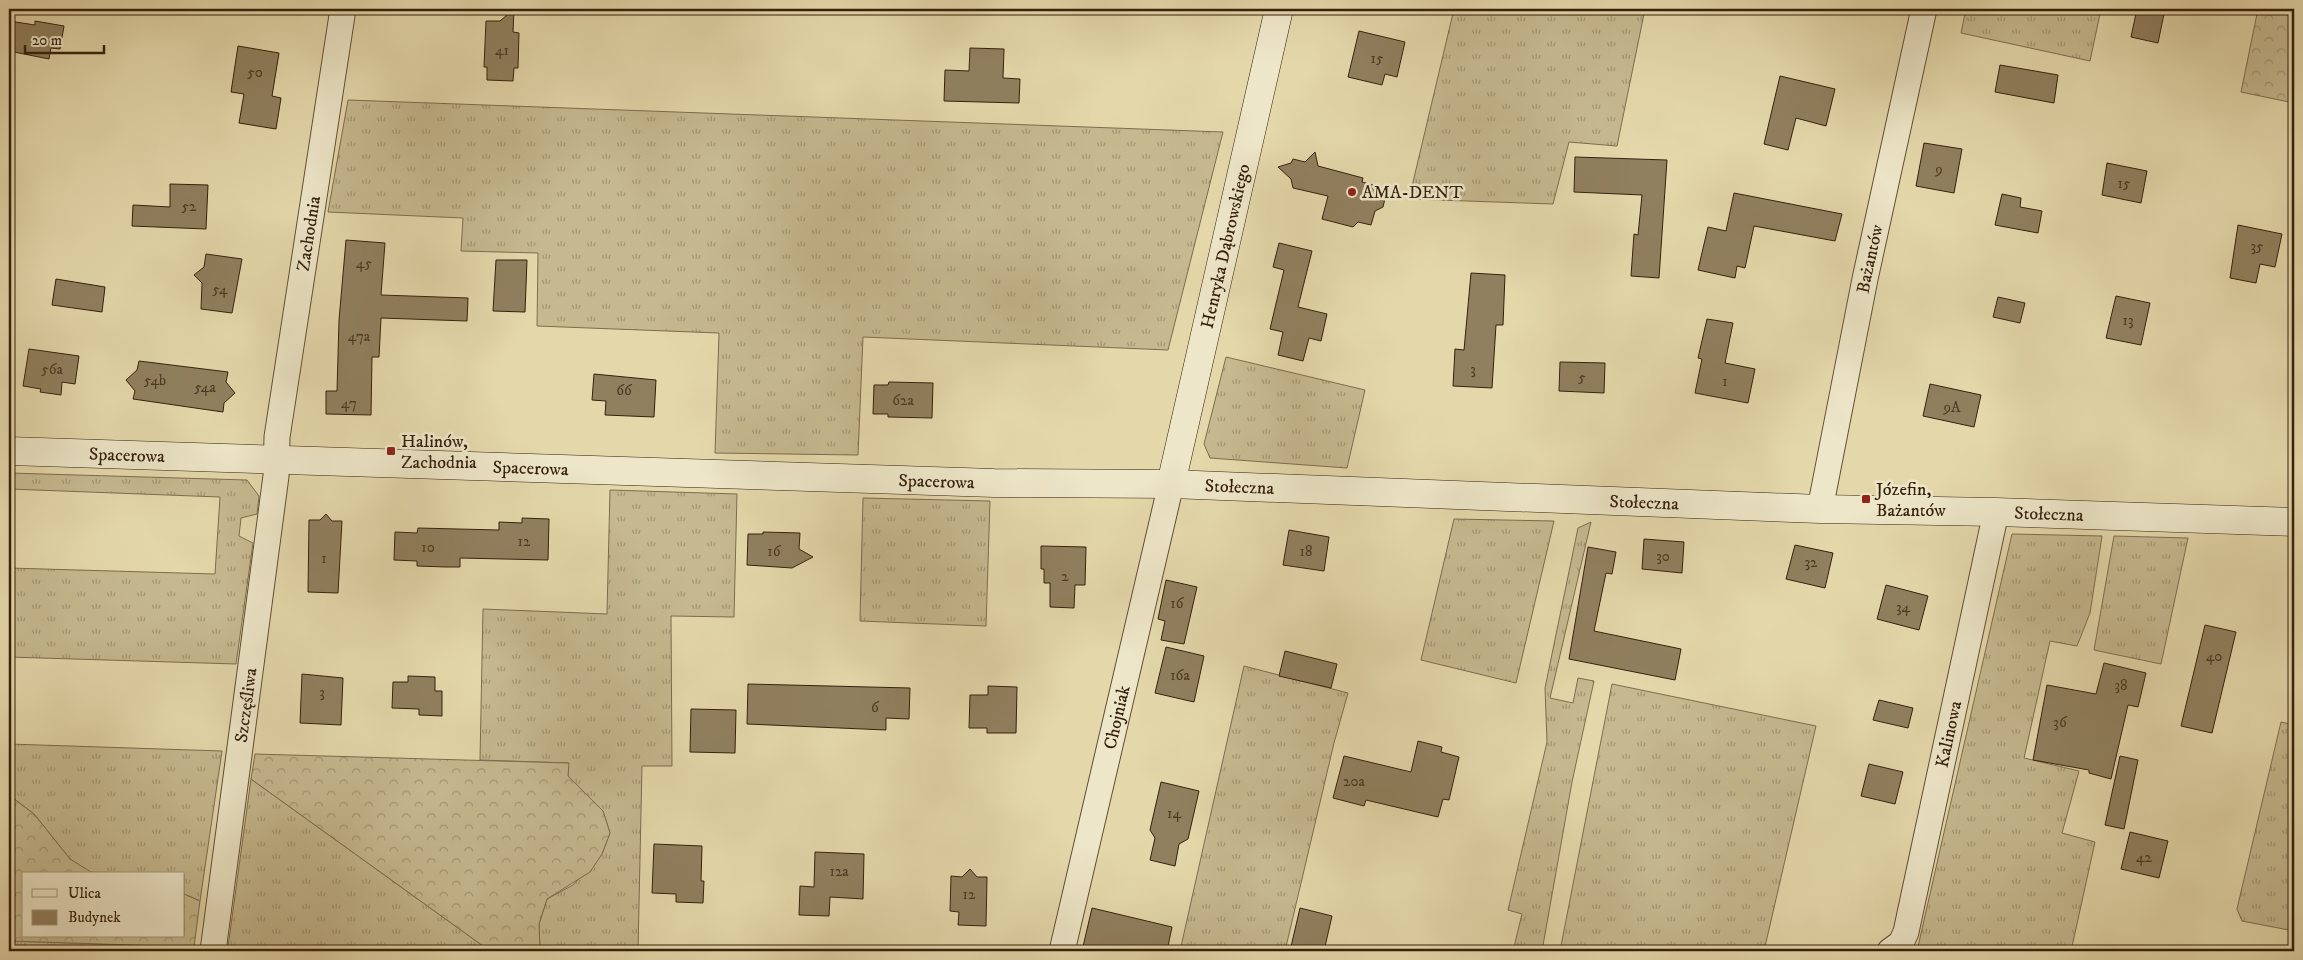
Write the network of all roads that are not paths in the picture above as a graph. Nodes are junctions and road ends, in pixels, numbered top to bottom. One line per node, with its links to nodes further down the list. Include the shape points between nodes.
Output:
1 (343, 9): 5 (street, Zachodnia)
2 (1280, 9): 7 (street, Henryka Dąbrowskiego)
3 (1924, 9): 8 (street, Bażantów, via 1865,279)
4 (9, 451): 5 (street, Spacerowa)
5 (277, 460): 6 (street, Spacerowa); 11 (street, Szczęśliwa)
6 (994, 483): 7 (street, Stołeczna)
7 (1171, 484): 8 (street, Stołeczna); 12 (street, Chojniak)
8 (1820, 509): 9 (street, Stołeczna)
9 (1996, 512): 10 (street, Stołeczna); 13 (street, Kalinowa, via 1906,932 1901,943)
10 (2294, 522)
11 (213, 951)
12 (1062, 951)
13 (1890, 951)

